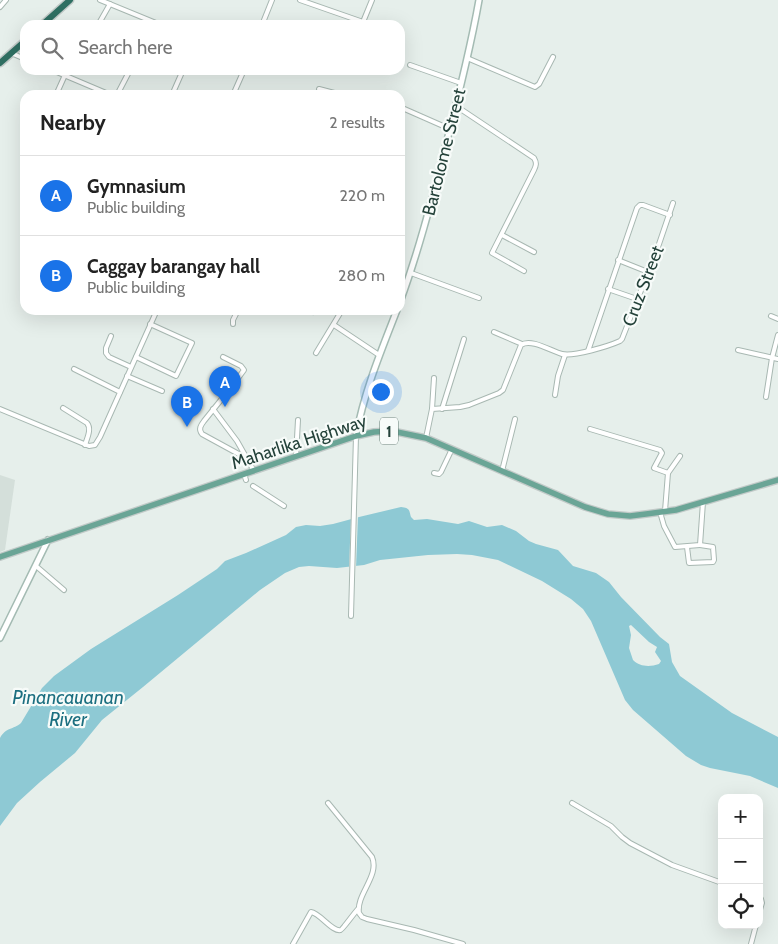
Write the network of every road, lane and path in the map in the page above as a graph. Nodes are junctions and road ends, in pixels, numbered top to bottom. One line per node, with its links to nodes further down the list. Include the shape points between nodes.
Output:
1 (6, 0): 9 (street)
2 (70, 0): 10 (highway)
3 (100, 0): 8 (street)
4 (272, 0): 13 (street)
5 (300, 0): 14 (street)
6 (372, 0): 15 (street)
7 (479, 0): 20 (street, Bartolome Street)
8 (110, 4): 11 (street); 12 (street)
9 (0, 7)
10 (48, 20)
11 (101, 20)
12 (145, 20)
13 (264, 20)
14 (357, 20)
15 (364, 20)
16 (20, 45): 17 (highway)
17 (11, 53): 18 (street); 21 (highway)
18 (20, 57)
19 (553, 57): 20 (street, via 535,87)
20 (467, 58): 27 (street, Bartolome Street)
21 (0, 63)
22 (410, 65): 27 (street)
23 (128, 75): 31 (street)
24 (181, 75): 32 (street)
25 (242, 75): 33 (street)
26 (66, 76): 29 (street); 30 (street)
27 (461, 83): 35 (street, Bartolome Street)
28 (319, 89): 34 (street)
29 (59, 90)
30 (99, 90)
31 (120, 90)
32 (174, 90)
33 (235, 90)
34 (323, 90)
35 (456, 106): 37 (street, Bartolome Street); 40 (street, via 536,161)
36 (405, 109): 37 (street)
37 (450, 129): 45 (street, Bartolome Street)
38 (673, 203): 39 (street, Cruz Street)
39 (670, 215): 42 (street, via 638,206); 44 (street, Cruz Street)
40 (502, 235): 41 (street); 43 (street, via 492,254)
41 (534, 252)
42 (618, 260): 44 (street); 48 (street)
43 (524, 271)
44 (648, 272): 50 (street, Cruz Street)
45 (411, 273): 46 (street, Bartolome Street); 49 (street)
46 (407, 283): 47 (street, Bartolome Street)
47 (405, 288)
48 (608, 289): 50 (street); 66 (street)
49 (479, 298)
50 (637, 299): 66 (street, Cruz Street, via 622,339)
51 (154, 315): 57 (street)
52 (235, 315): 58 (street)
53 (339, 315): 59 (street)
54 (395, 315): 68 (street)
55 (771, 316): 56 (street)
56 (778, 319)
57 (150, 324): 70 (street); 70 (street, via 192,343 176,376)
58 (232, 324)
59 (334, 325): 67 (street); 68 (street)
60 (494, 332): 64 (street)
61 (778, 335): 72 (street)
62 (111, 336): 74 (street, via 106,354)
63 (464, 339): 86 (street)
64 (522, 344): 69 (street, via 530,342); 86 (street, via 499,393 469,405)
65 (738, 350): 72 (street)
66 (588, 351): 69 (street, Cruz Street)
67 (316, 354)
68 (379, 355): 90 (street)
69 (565, 355): 80 (street)
70 (136, 357): 74 (street)
71 (223, 357): 83 (street, via 244,370)
72 (772, 358): 73 (street); 81 (street)
73 (778, 359)
74 (131, 367): 76 (street)
75 (74, 369): 79 (street)
76 (127, 376): 78 (street); 79 (street)
77 (434, 378): 85 (street)
78 (162, 391)
79 (120, 392): 92 (street, via 97,442 92,446)
80 (555, 395)
81 (766, 397)
82 (63, 408): 92 (street, via 89,426)
83 (213, 408): 96 (street); 96 (street, via 200,432)
84 (0, 409): 92 (street)
85 (432, 409): 86 (street); 91 (street)
86 (442, 409)
87 (515, 419): 98 (street)
88 (298, 420): 94 (street)
89 (590, 429): 100 (street, via 660,450 662,453 654,468)
90 (356, 436): 91 (main road, Maharlika Highway / 1, via 392,431); 94 (main road, Maharlika Highway / 1); 112 (street)
91 (426, 438): 93 (main road, Maharlika Highway / 1)
92 (85, 445)
93 (452, 449): 98 (main road, Maharlika Highway / 1); 99 (street, via 442,472)
94 (296, 456): 97 (main road, Maharlika Highway / 1)
95 (680, 456): 100 (street)
96 (246, 458): 97 (street)
97 (254, 471): 106 (main road, Maharlika Highway / 1, via 245,477)
98 (502, 471): 105 (main road, Maharlika Highway / 1, via 608,514 630,516)
99 (434, 473)
100 (668, 473): 105 (street)
101 (778, 480): 103 (main road, Maharlika Highway / 1)
102 (253, 486): 104 (street)
103 (703, 502): 105 (main road, Maharlika Highway / 1); 107 (street)
104 (284, 506)
105 (663, 512): 108 (street, via 664,526 674,547)
106 (48, 540): 109 (main road, Maharlika Highway / 1); 110 (street)
107 (700, 545): 108 (street); 108 (street, via 713,547 713,562 689,563)
108 (687, 547)
109 (0, 557)
110 (36, 566): 111 (street); 113 (street)
111 (64, 590)
112 (351, 616)
113 (2, 630): 114 (street)
114 (0, 638)
115 (328, 803): 118 (street, via 375,863)
116 (572, 803): 117 (street, via 611,826 630,843)
117 (718, 881)
118 (358, 909): 120 (street, via 341,930 311,912); 121 (street, via 367,919)
119 (755, 929): 122 (street)
120 (293, 944)
121 (463, 944)
122 (751, 944)

